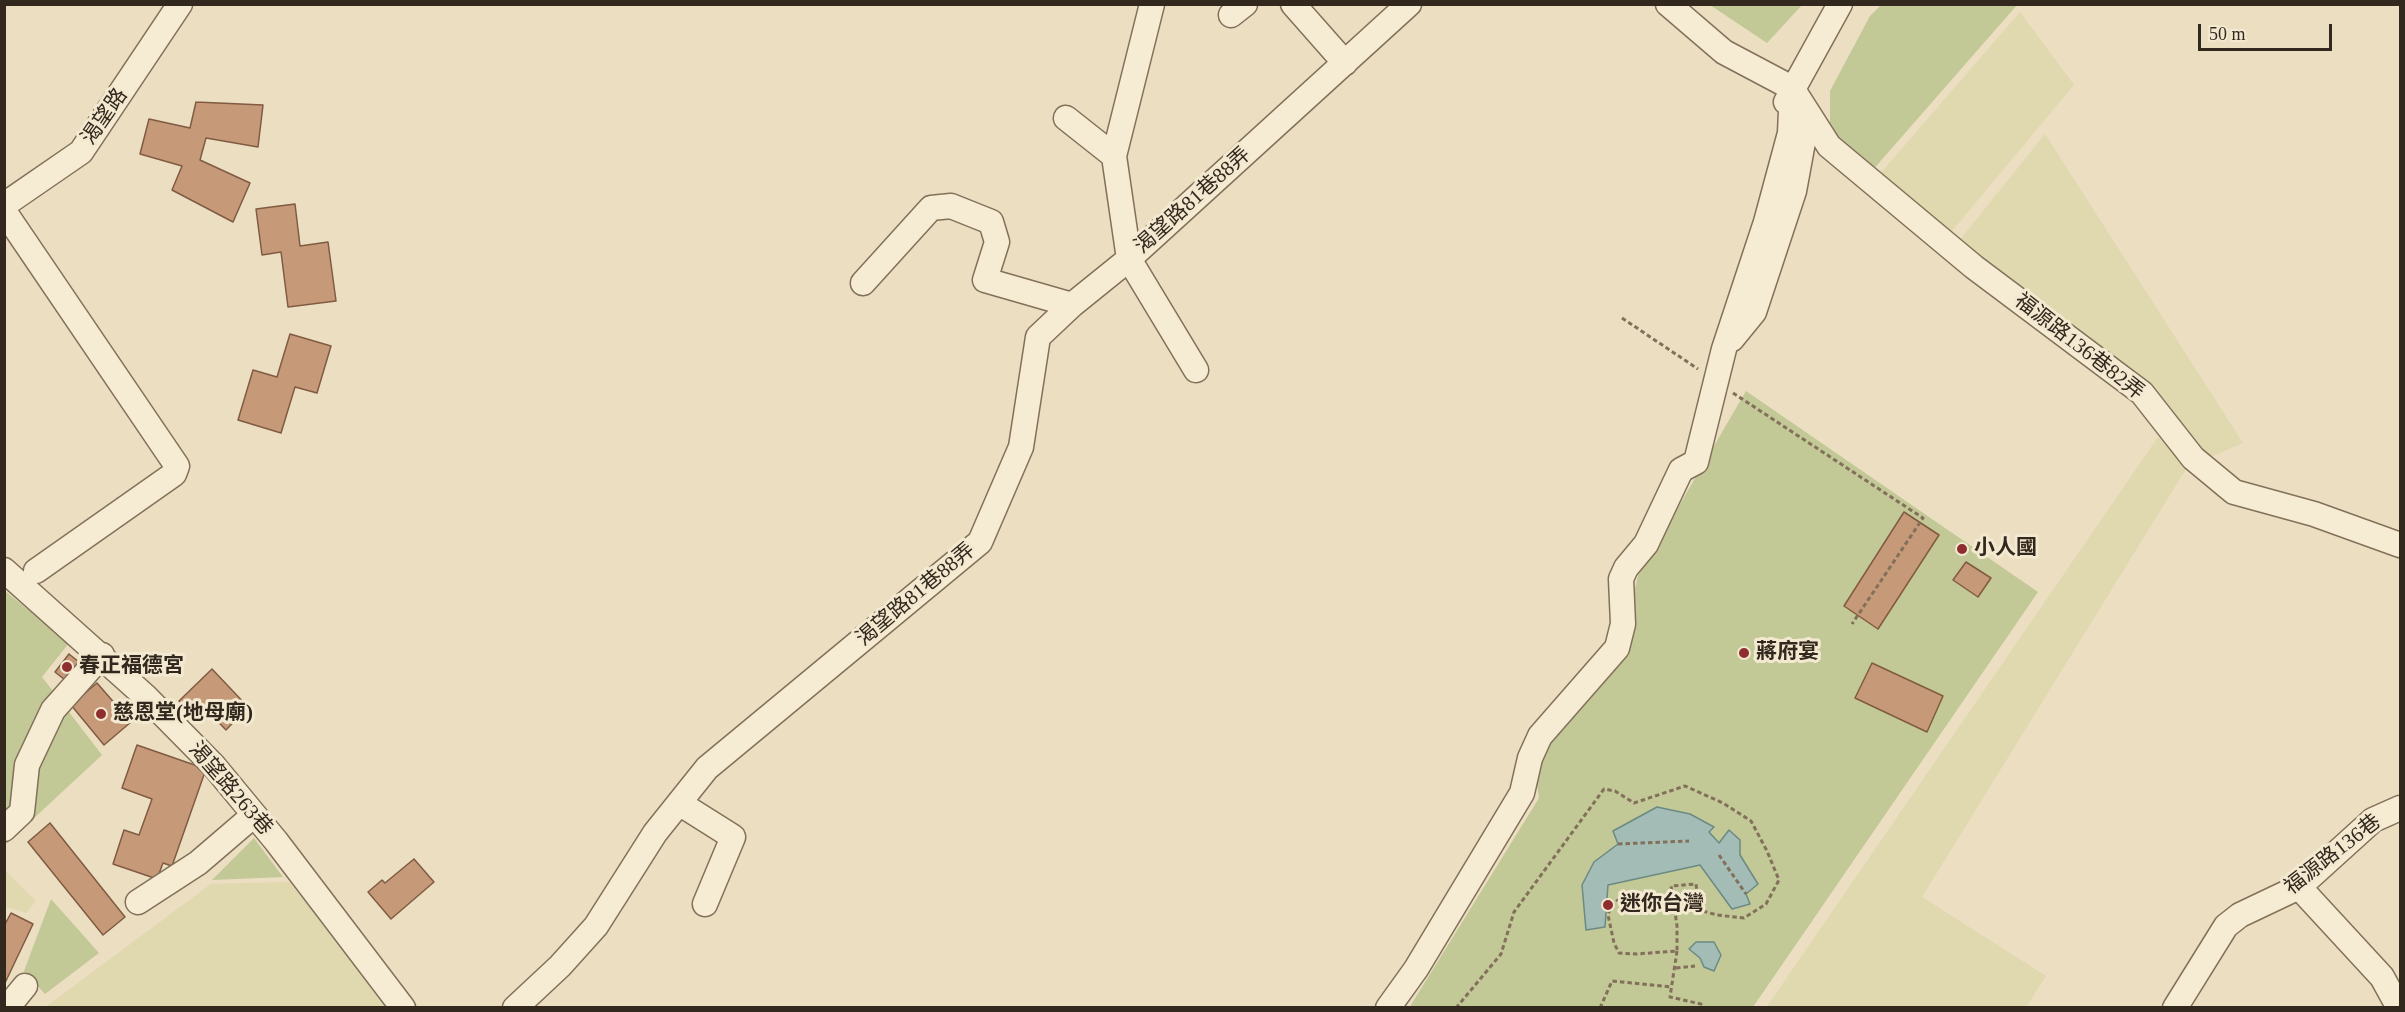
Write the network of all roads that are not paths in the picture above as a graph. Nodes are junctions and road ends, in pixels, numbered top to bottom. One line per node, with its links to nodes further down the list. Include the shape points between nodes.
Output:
1 (180, 4): 11 (street, 渴望路, via 81,152)
2 (1152, 4): 10 (street)
3 (1293, 4): 7 (street)
4 (1409, 4): 7 (street, 渴望路81巷88弄)
5 (1668, 4): 8 (street, via 1724,52)
6 (1840, 4): 8 (street)
7 (1345, 63): 13 (street, 渴望路81巷88弄)
8 (1792, 88): 17 (street, 福源路136巷82弄, via 1829,146 1974,267 2142,393 2193,458 2234,492 2314,514); 32 (street, via 1790,133 1766,222 1724,349 1696,462 1681,470 1646,544 1624,573 1623,624 1617,648 1540,736 1530,758 1522,794 1416,969)
9 (1066, 118): 10 (street)
10 (1114, 156): 13 (street)
11 (4, 205)
12 (4, 211): 19 (street, via 177,466 174,474)
13 (1129, 259): 15 (street, 渴望路81巷88弄); 16 (street)
14 (862, 283): 15 (street, via 931,208 951,206 991,222 997,242 985,280)
15 (1072, 304): 21 (street, 渴望路81巷88弄, via 1038,337 1021,447 980,542 707,768)
16 (1196, 370)
17 (2400, 545)
18 (4, 570): 20 (street, 渴望路263巷)
19 (36, 571)
20 (102, 655): 23 (street, 渴望路263巷, via 214,766); 24 (street, via 53,710 27,765 22,812)
21 (679, 803): 27 (street, via 733,837); 31 (street, 渴望路81巷88弄, via 596,926)
22 (2400, 808): 25 (street, 福源路136巷, via 2373,820)
23 (254, 815): 26 (street, via 198,863); 30 (street, 渴望路263巷)
24 (4, 829)
25 (2299, 887): 33 (street, 福源路136巷, via 2240,915 2226,926); 34 (street, via 2382,977)
26 (138, 902)
27 (705, 904)
28 (25, 986): 29 (street)
29 (7, 1008)
30 (403, 1008)
31 (514, 1008)
32 (1388, 1008)
33 (2175, 1008)
34 (2399, 1008)

